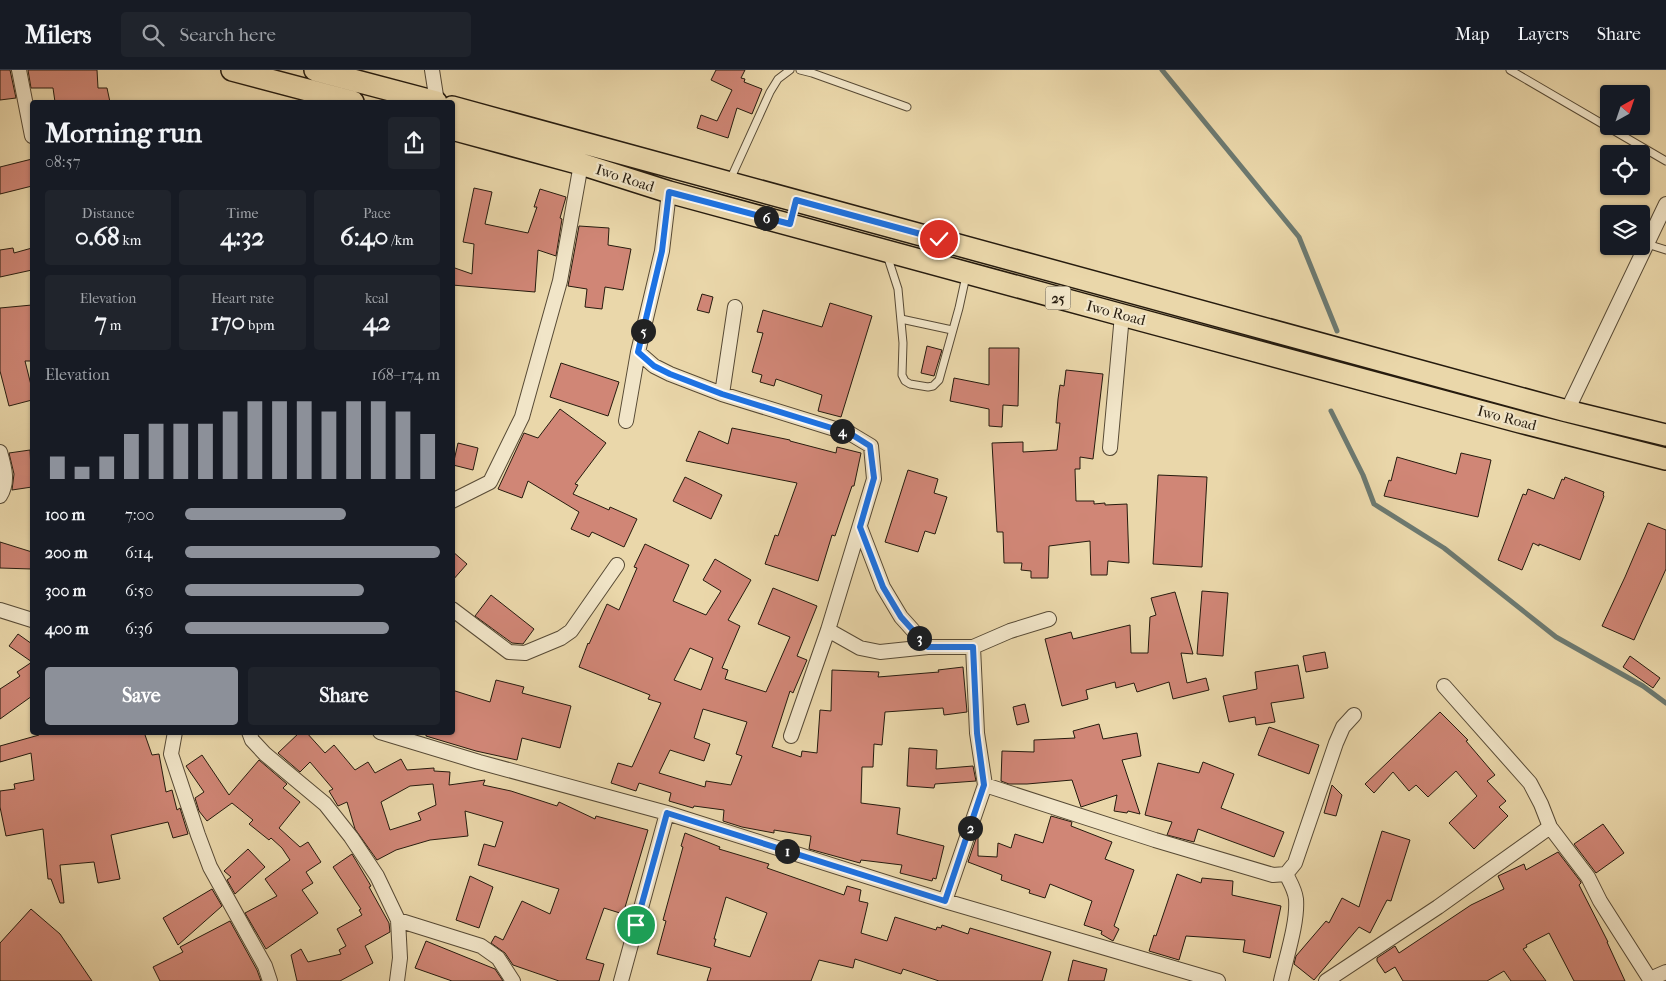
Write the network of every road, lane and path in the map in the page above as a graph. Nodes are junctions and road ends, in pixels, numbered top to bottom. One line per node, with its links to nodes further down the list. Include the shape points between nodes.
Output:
1 (19, 70): 13 (street)
2 (232, 70): 8 (main road)
3 (315, 70): 9 (main road)
4 (432, 70): 10 (street)
5 (790, 70): 17 (lane, via 778,79 770,92)
6 (800, 70): 11 (lane)
7 (1510, 70): 15 (lane)
8 (345, 100)
9 (428, 100)
10 (436, 100)
11 (907, 107)
12 (455, 108): 17 (main road, Iwo Road)
13 (30, 126)
14 (455, 130): 16 (main road, Iwo Road / 25)
15 (1666, 161)
16 (581, 164): 18 (main road, Iwo Road / 25); 41 (street, via 560,281 522,417 490,482)
17 (729, 182): 19 (main road, Iwo Road)
18 (669, 192): 21 (main road, Iwo Road / 25); 32 (street, via 662,251)
19 (796, 200): 21 (main road); 34 (main road, Iwo Road)
20 (1666, 204): 22 (street)
21 (790, 224): 24 (main road, Iwo Road / 25)
22 (1650, 238)
23 (1650, 245): 25 (lane)
24 (885, 250): 27 (main road, Iwo Road / 25); 30 (lane, via 898,289)
25 (1666, 250)
26 (1642, 255): 34 (street)
27 (967, 273): 29 (main road, Iwo Road / 25); 31 (lane)
28 (735, 307): 33 (street)
29 (1122, 315): 37 (street); 39 (main road, Iwo Road / 25)
30 (901, 319): 31 (lane); 31 (lane, via 902,375 910,384 928,387 939,380)
31 (952, 330)
32 (638, 352): 33 (street, via 654,366); 35 (street)
33 (722, 394): 42 (street, via 851,434 870,446 874,478)
34 (1567, 411): 36 (main road, Iwo Road)
35 (626, 420)
36 (1666, 435)
37 (1110, 448)
38 (0, 452): 40 (street, via 6,473)
39 (1666, 459)
40 (0, 496)
41 (455, 500)
42 (860, 527): 48 (street); 49 (street, via 883,587 901,617)
43 (617, 565): 45 (street, via 571,631 526,653 509,652)
44 (0, 610): 46 (street)
45 (455, 611)
46 (30, 619)
47 (1049, 619): 50 (street)
48 (828, 630): 49 (street, via 860,648 880,652); 56 (street)
49 (928, 647): 50 (street)
50 (973, 647): 57 (street, via 977,733)
51 (1444, 686): 59 (street, via 1530,782)
52 (1354, 715): 60 (street, via 1343,727 1336,743 1295,864)
53 (174, 735): 65 (street, via 171,754 210,867 265,966)
54 (250, 735): 62 (street, via 265,754 336,817 377,876)
55 (390, 735): 58 (street)
56 (791, 736)
57 (984, 785): 60 (street, via 1273,875); 61 (street)
58 (667, 813): 61 (street); 68 (street)
59 (1550, 827): 64 (street, via 1588,877); 71 (street)
60 (1286, 874): 70 (street, via 1296,901)
61 (945, 901): 69 (street)
62 (398, 920): 66 (street, via 400,958); 67 (street, via 480,946 498,958)
63 (1666, 972): 64 (street)
64 (1651, 980)
65 (270, 981)
66 (397, 981)
67 (513, 981)
68 (621, 981)
69 (1218, 981)
70 (1281, 981)
71 (1326, 981)

